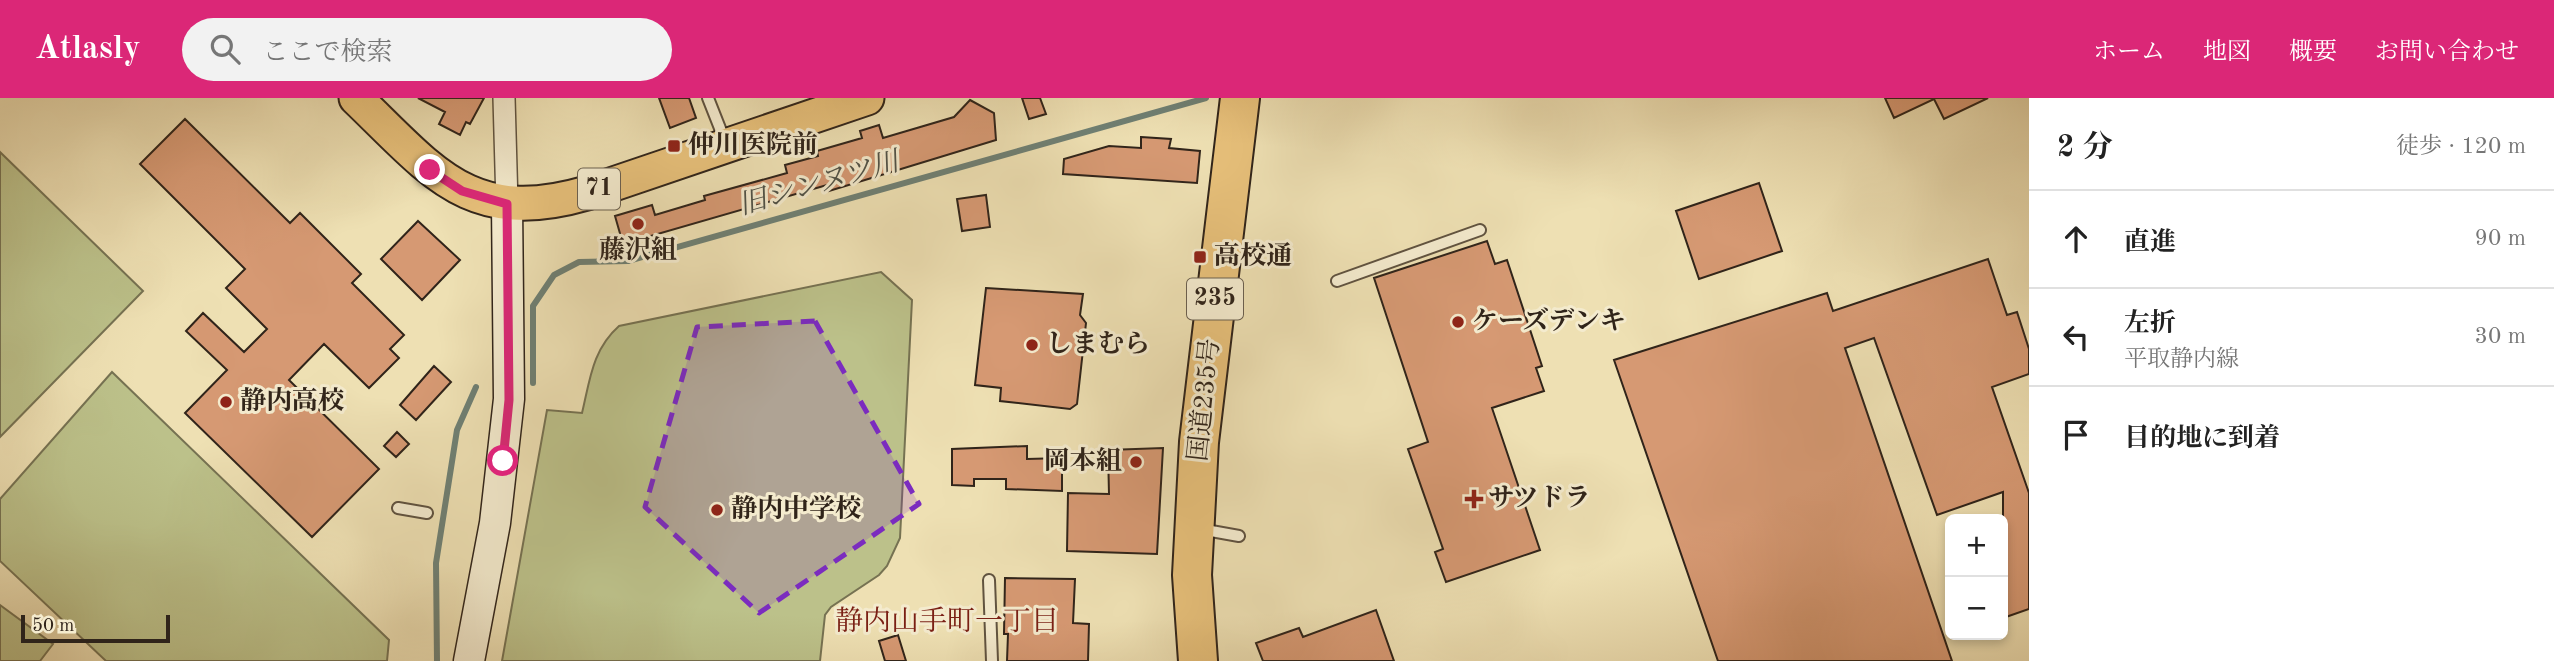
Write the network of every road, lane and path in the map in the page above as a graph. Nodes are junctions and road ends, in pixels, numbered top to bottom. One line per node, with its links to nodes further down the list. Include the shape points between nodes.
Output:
1 (355, 98): 7 (main road, 71, via 430,170 462,191)
2 (505, 98): 7 (street)
3 (708, 98): 6 (lane)
4 (867, 98): 6 (main road, 71)
5 (1240, 98): 12 (highway, 国道235号 / 235, via 1199,442)
6 (726, 145): 7 (main road, 71, via 552,203)
7 (507, 204): 15 (street, via 509,400 495,523)
8 (1480, 230): 9 (lane)
9 (1337, 281)
10 (398, 508): 11 (lane)
11 (427, 513)
12 (1194, 528): 13 (lane); 17 (highway, 国道235号 / 235, via 1193,625)
13 (1239, 536)
14 (989, 580): 16 (lane)
15 (469, 661)
16 (992, 661)
17 (1198, 661)

